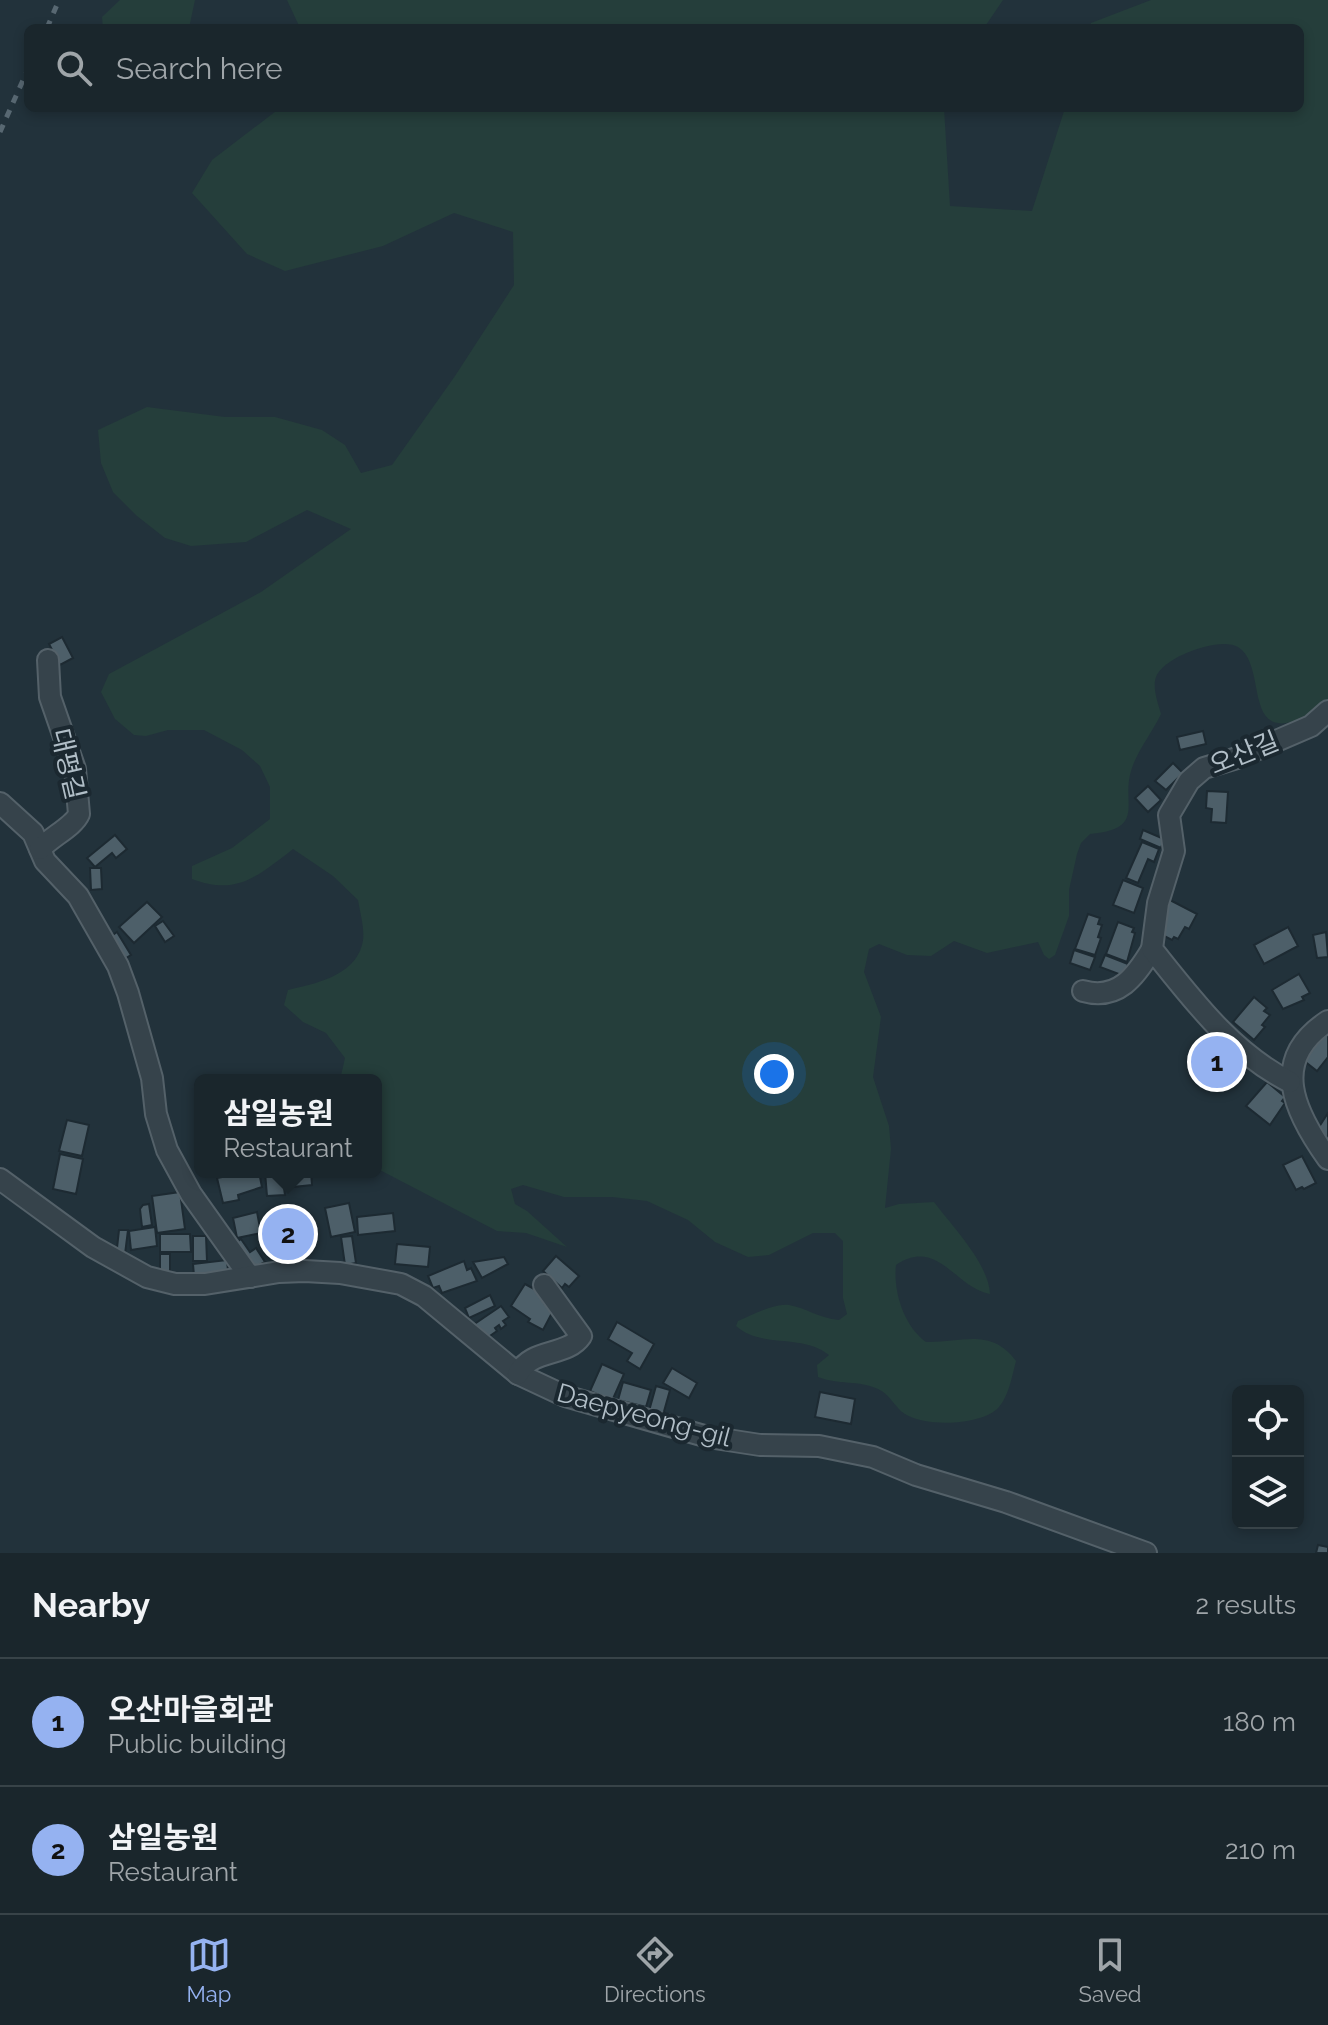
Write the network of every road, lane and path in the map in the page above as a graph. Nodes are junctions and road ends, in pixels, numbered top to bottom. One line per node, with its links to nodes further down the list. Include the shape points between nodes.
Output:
1 (48, 660): 4 (lane, 대평길, via 50,697 75,769 79,814)
2 (1328, 711): 5 (lane, 오산길, via 1311,726 1204,768 1189,781 1169,815 1174,851 1158,903)
3 (0, 803): 4 (lane, via 33,833)
4 (40, 849): 11 (lane, via 78,896 118,966 152,1078 160,1133 173,1164)
5 (1152, 949): 6 (lane, via 1115,991); 8 (lane, via 1219,1028)
6 (1083, 991)
7 (1328, 1021): 8 (lane, via 1305,1043)
8 (1290, 1082): 9 (lane, via 1308,1129)
9 (1328, 1159)
10 (0, 1179): 11 (lane, Daepyeong-gil, via 93,1247 147,1277 191,1285)
11 (250, 1277): 13 (lane, Daepyeong-gil, via 305,1271 401,1284 424,1296)
12 (544, 1285): 13 (lane, via 581,1336 527,1361)
13 (518, 1374): 14 (lane, Daepyeong-gil, via 549,1390 682,1431 873,1457)
14 (1146, 1553)

